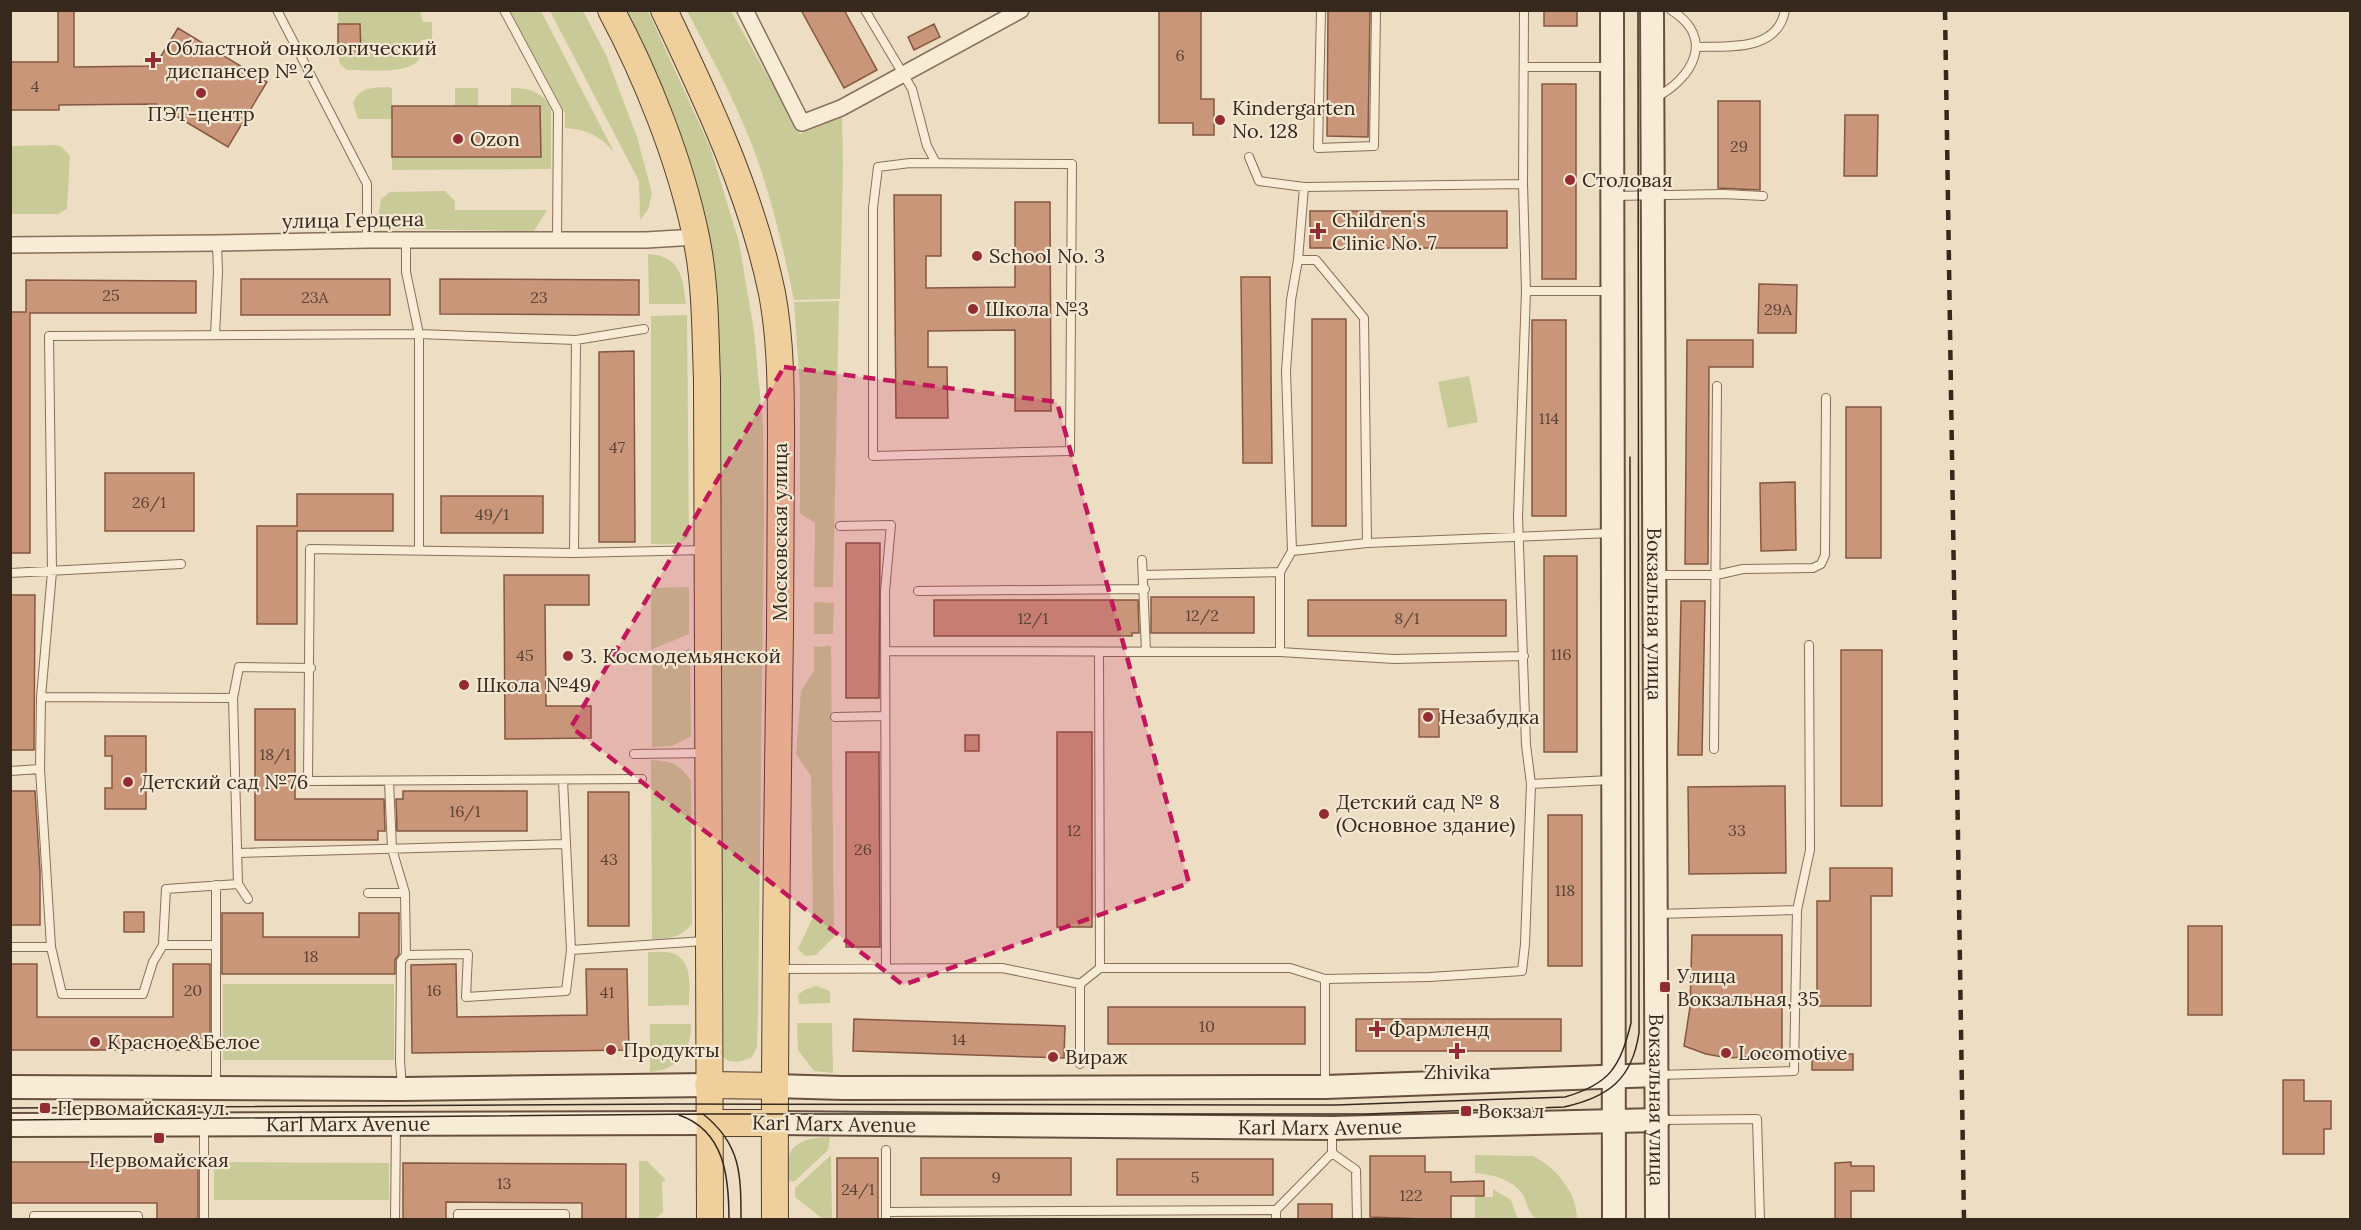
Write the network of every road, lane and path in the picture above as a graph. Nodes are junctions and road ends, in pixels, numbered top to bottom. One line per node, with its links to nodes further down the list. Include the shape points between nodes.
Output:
1 (277, 10): 29 (lane, via 367,184)
2 (504, 10): 28 (lane, via 558,111)
3 (612, 10): 27 (main road, via 659,118)
4 (664, 10): 100 (main road, Московская улица, via 740,181 761,245 779,350 781,514)
5 (745, 10): 18 (street, via 802,123 842,108)
6 (865, 10): 18 (lane)
7 (1021, 10): 18 (street)
8 (1321, 10): 9 (lane, via 1318,148 1374,146)
9 (1376, 10)
10 (1524, 10): 16 (lane)
11 (1612, 10): 17 (main road, Вокзальная улица)
12 (1652, 10): 19 (main road, Вокзальная улица)
13 (1671, 10): 15 (lane, via 1693,31)
14 (1785, 10): 15 (lane, via 1775,33 1755,44)
15 (1696, 47): 19 (lane, via 1685,77)
16 (1525, 67): 17 (lane); 22 (lane)
17 (1612, 67): 24 (main road, Вокзальная улица)
18 (904, 76): 21 (lane, via 912,89 927,146)
19 (1652, 100): 25 (main road, Вокзальная улица)
20 (1249, 157): 23 (lane, via 1259,181)
21 (936, 163): 21 (lane, via 1072,164 1070,452 873,456 873,208 878,167)
22 (1523, 184): 23 (lane); 34 (lane)
23 (1304, 187): 33 (lane)
24 (1613, 196): 25 (lane); 35 (main road, Вокзальная улица)
25 (1652, 196): 26 (lane); 56 (main road, Вокзальная улица)
26 (1763, 196)
27 (696, 237): 28 (street, улица Герцена); 47 (main road, via 707,379)
28 (557, 239): 30 (street, улица Герцена)
29 (367, 240): 30 (street, улица Герцена); 31 (street, улица Герцена)
30 (406, 240): 37 (lane, via 406,272)
31 (217, 243): 32 (street, улица Герцена); 38 (lane)
32 (10, 245)
33 (1298, 260): 45 (lane, via 1317,260 1364,318); 48 (lane, via 1286,371)
34 (1526, 291): 35 (lane); 44 (lane)
35 (1613, 291): 43 (main road, Вокзальная улица)
36 (644, 329): 39 (lane)
37 (419, 334): 38 (lane); 39 (lane); 46 (lane)
38 (215, 335): 52 (lane, via 49,336)
39 (576, 340): 49 (lane)
40 (1717, 386): 57 (lane)
41 (1826, 398): 57 (lane, via 1825,555 1821,564 1813,568 1743,569)
42 (840, 526): 61 (lane, via 891,525)
43 (1613, 532): 44 (lane); 78 (main road, Вокзальная улица)
44 (1518, 537): 45 (lane); 65 (lane)
45 (1367, 543): 48 (lane)
46 (418, 549): 49 (lane); 66 (lane, via 310,549)
47 (707, 550): 49 (lane); 72 (main road)
48 (1292, 551): 53 (lane)
49 (574, 553)
50 (1142, 560): 55 (lane)
51 (181, 564): 52 (lane)
52 (52, 572): 54 (lane); 67 (lane)
53 (1280, 572): 55 (lane); 64 (lane)
54 (10, 573)
55 (1143, 575): 58 (lane)
56 (1654, 575): 57 (lane); 90 (main road, Вокзальная улица)
57 (1716, 575): 71 (lane)
58 (1145, 589): 59 (lane); 62 (lane)
59 (918, 591)
60 (1809, 645): 89 (lane, via 1810,850)
61 (885, 651): 63 (lane); 69 (lane)
62 (1146, 651): 63 (lane); 64 (lane)
63 (1099, 652): 99 (lane)
64 (1280, 652): 65 (lane, via 1394,659)
65 (1524, 656): 80 (lane)
66 (310, 668): 68 (lane, via 239,667); 79 (lane, via 308,781)
67 (41, 697): 68 (lane); 74 (lane)
68 (233, 698): 83 (lane)
69 (885, 716): 70 (lane); 98 (lane)
70 (835, 717)
71 (1714, 749)
72 (707, 753): 73 (lane); 91 (main road)
73 (634, 754)
74 (40, 769): 75 (lane); 95 (lane)
75 (10, 771)
76 (642, 779): 77 (lane)
77 (563, 780): 79 (lane); 81 (lane)
78 (1614, 780): 80 (lane); 103 (main road, Вокзальная улица)
79 (389, 781): 82 (lane)
80 (1531, 784): 101 (lane, via 1522,971)
81 (565, 844): 82 (lane); 96 (lane)
82 (392, 849): 83 (lane); 87 (lane)
83 (237, 854): 84 (lane)
84 (238, 884): 85 (lane); 88 (lane)
85 (216, 885): 92 (lane, via 166,889); 93 (lane)
86 (368, 893): 87 (lane)
87 (405, 893): 97 (lane)
88 (248, 899)
89 (1797, 910): 90 (lane); 105 (lane, via 1794,1071)
90 (1656, 914): 105 (main road, Вокзальная улица)
91 (708, 941): 96 (lane); 108 (main road)
92 (163, 945): 93 (lane); 95 (lane, via 143,994 62,994)
93 (216, 945): 112 (lane)
94 (10, 947): 95 (lane)
95 (51, 947)
96 (571, 950): 97 (lane, via 566,991 466,997 468,954)
97 (406, 955): 113 (lane, via 401,961)
98 (886, 968): 100 (lane); 102 (lane, via 1002,968)
99 (1100, 968): 101 (lane, via 1290,968); 102 (lane)
100 (775, 969): 109 (main road, Московская улица)
101 (1325, 979): 111 (lane)
102 (1080, 984): 104 (lane)
103 (1613, 1033): 106 (main road, Вокзальная улица); 107 (main road, via 1597,1063)
104 (1080, 1064)
105 (1657, 1075): 106 (main road, Karl Marx Avenue); 115 (main road, Вокзальная улица)
106 (1613, 1076): 107 (main road, Karl Marx Avenue); 114 (main road, Вокзальная улица)
107 (1568, 1078): 111 (main road, Karl Marx Avenue)
108 (708, 1085): 109 (main road, Karl Marx Avenue); 113 (main road, Karl Marx Avenue); 116 (main road)
109 (774, 1086): 111 (main road, Karl Marx Avenue); 117 (main road, Московская улица)
110 (10, 1087): 112 (main road, Karl Marx Avenue)
111 (1325, 1087)
112 (216, 1088): 113 (main road, Karl Marx Avenue)
113 (402, 1089)
114 (1613, 1120): 115 (main road, Karl Marx Avenue); 121 (main road, Karl Marx Avenue); 137 (main road, Вокзальная улица)
115 (1658, 1120): 138 (main road, Вокзальная улица); 139 (lane, via 1757,1119)
116 (710, 1122): 117 (main road, Karl Marx Avenue); 119 (main road, Karl Marx Avenue); 133 (main road)
117 (774, 1123): 121 (main road, Karl Marx Avenue); 134 (main road, Московская улица)
118 (204, 1124): 119 (main road, Karl Marx Avenue); 120 (main road, Karl Marx Avenue); 129 (lane)
119 (396, 1124): 130 (lane)
120 (10, 1125)
121 (1332, 1128): 123 (lane)
122 (886, 1150): 126 (lane)
123 (1332, 1153): 124 (lane); 136 (lane, via 1356,1170)
124 (1275, 1210): 125 (lane); 135 (lane)
125 (1128, 1215): 126 (lane)
126 (886, 1216)
127 (34, 1220): 128 (lane, via 34,1216 138,1216)
128 (138, 1220)
129 (204, 1220)
130 (395, 1220)
131 (458, 1220): 132 (lane, via 458,1215 565,1214)
132 (565, 1220)
133 (710, 1220)
134 (775, 1220)
135 (1276, 1220)
136 (1357, 1220)
137 (1614, 1220)
138 (1657, 1220)
139 (1760, 1220)

